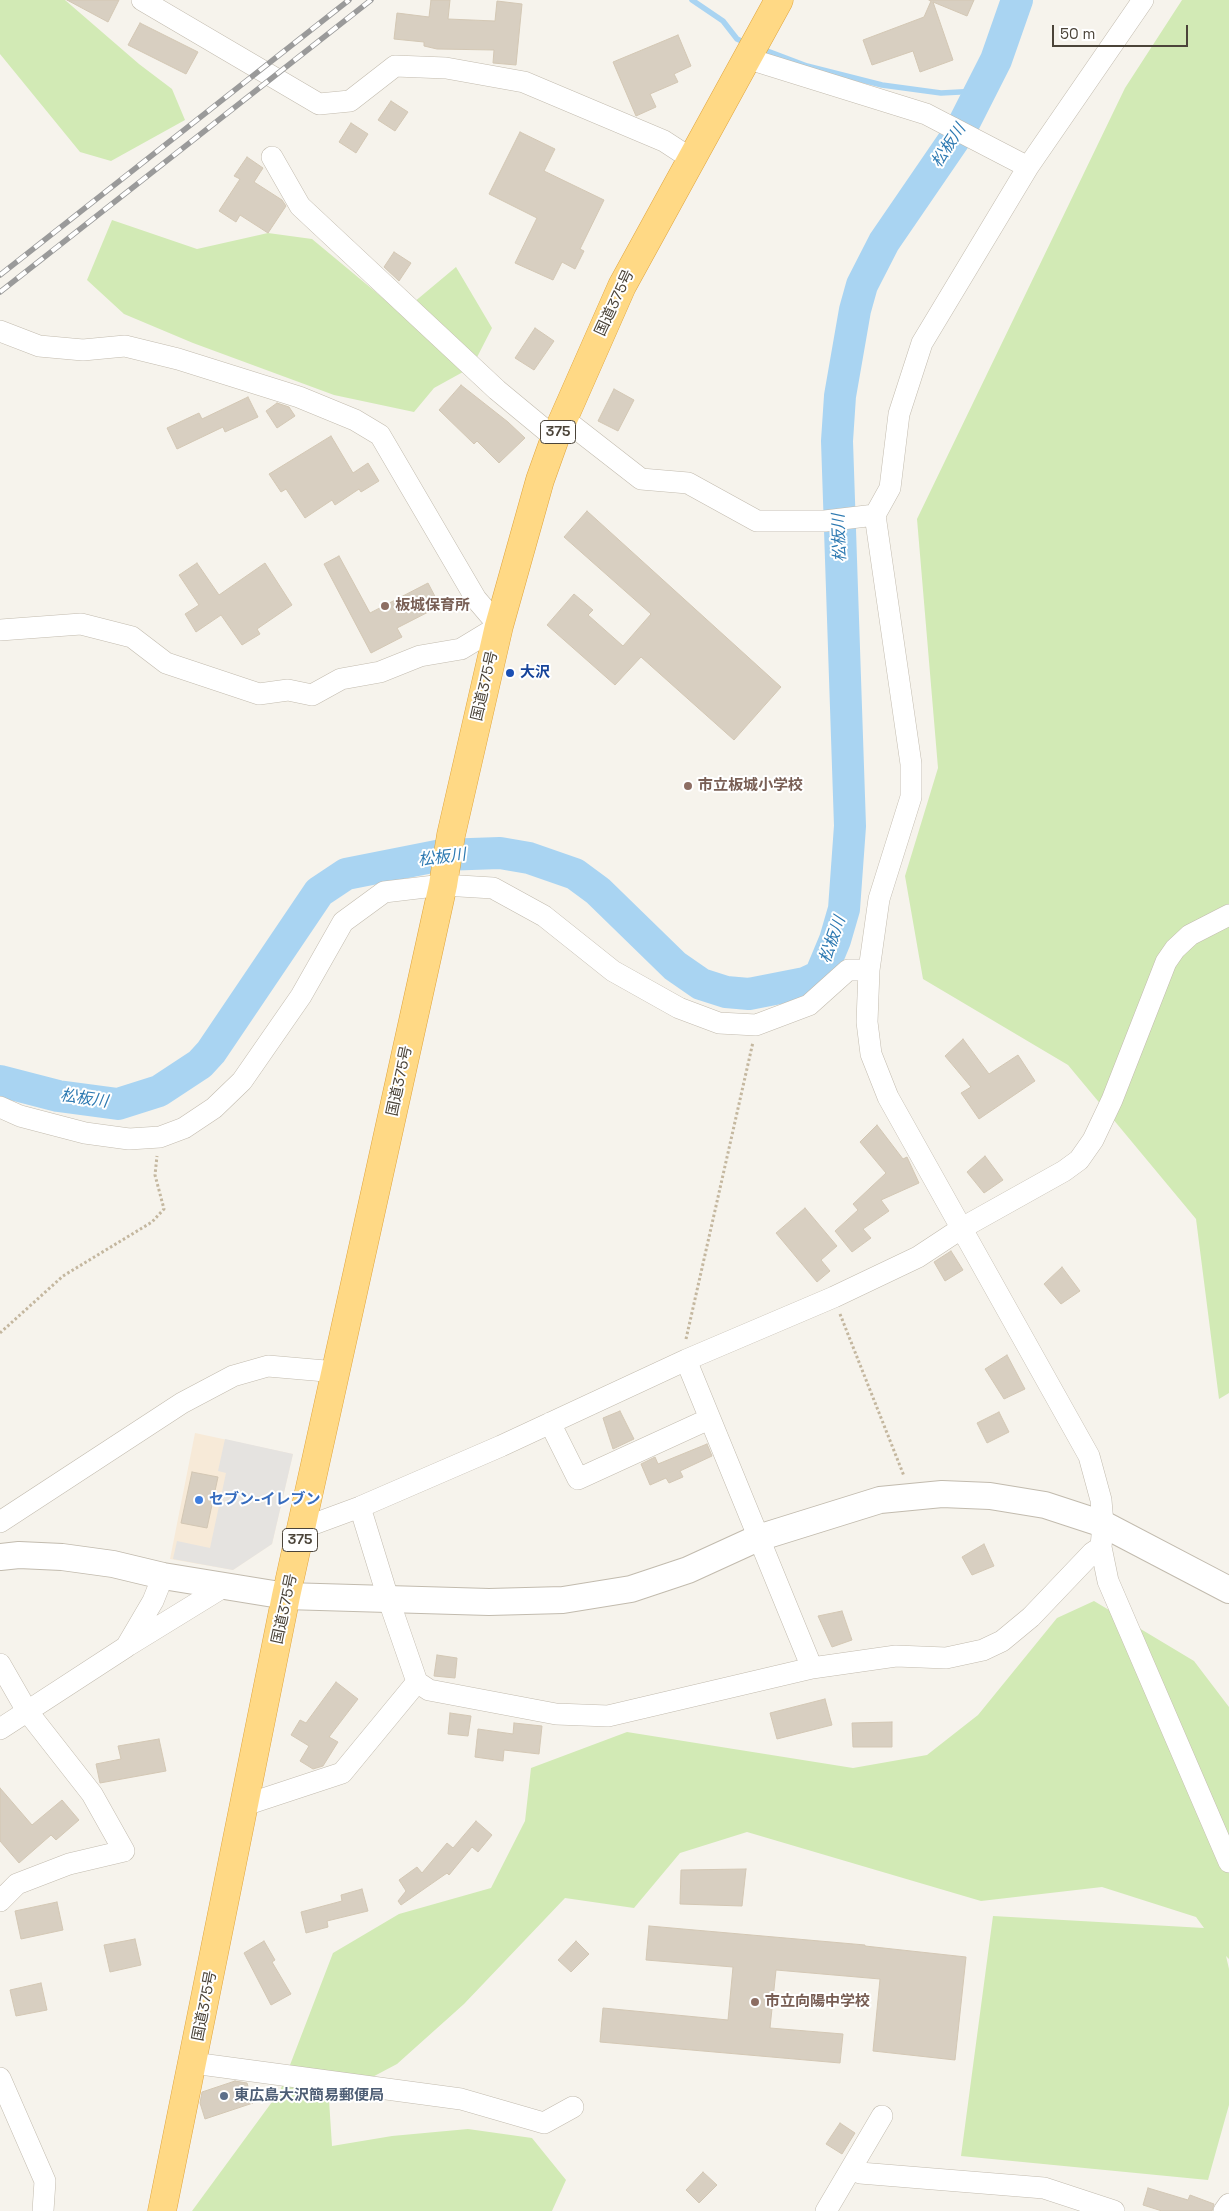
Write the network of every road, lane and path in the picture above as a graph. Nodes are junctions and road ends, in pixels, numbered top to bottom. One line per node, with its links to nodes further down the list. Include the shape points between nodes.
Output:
1 (142, 0): 6 (street, via 319,104 350,101 395,66 446,68 524,82 664,141)
2 (779, 0): 4 (highway, 国道375号 / 375)
3 (1143, 0): 7 (street)
4 (746, 58): 6 (highway, 国道375号 / 375); 7 (street, via 926,114)
5 (272, 157): 9 (street, via 300,206 497,390)
6 (690, 158): 9 (highway, 国道375号 / 375, via 622,286)
7 (1028, 167): 10 (street, via 922,343 899,414 890,488)
8 (0, 331): 11 (street, via 39,346 83,350 124,346 178,359 299,397 355,420 380,435 476,599)
9 (560, 429): 10 (street, via 641,480 688,482 757,521 825,521); 11 (highway, 国道375号 / 375, via 540,480)
10 (866, 516): 15 (street, via 911,764 911,797 879,900)
11 (499, 626): 12 (street, via 461,649 420,656 380,672 341,680 312,695 288,690 259,694 166,663 132,637 81,624); 13 (highway, 国道375号 / 375)
12 (0, 630)
13 (444, 878): 16 (street, via 492,888 544,916 612,971 679,1008 719,1023); 18 (street, via 384,892 343,922 301,996 242,1081 214,1108 184,1128); 23 (highway, 国道375号 / 375)
14 (1229, 915): 19 (street, via 1190,935 1166,962 1094,1140 1071,1165)
15 (869, 970): 16 (street, via 848,970 809,1005); 19 (street, via 867,1022 871,1054 888,1097)
16 (756, 1025): 22 (path, via 684,1350)
17 (0, 1107): 18 (street, via 20,1116 85,1133 129,1139)
18 (160, 1137): 21 (path, via 155,1175 164,1209 152,1222 63,1276)
19 (962, 1228): 20 (street, via 918,1257); 30 (street, via 1088,1456 1101,1500)
20 (834, 1298): 22 (street); 26 (path)
21 (0, 1333)
22 (686, 1360): 24 (street); 25 (street)
23 (337, 1372): 28 (street, via 268,1366 233,1376 182,1403); 29 (highway, 国道375号 / 375)
24 (709, 1419): 25 (street, via 578,1479); 31 (street)
25 (550, 1423): 27 (street)
26 (909, 1496): 30 (street, via 990,1496 1045,1505); 31 (street, via 880,1500)
27 (360, 1507): 29 (street); 37 (street)
28 (0, 1522)
29 (303, 1528): 36 (highway, 国道375号 / 375)
30 (1102, 1536): 35 (street); 40 (street, via 1092,1553 1031,1617 1002,1641 983,1650 946,1658 896,1656); 45 (street, via 1108,1582)
31 (758, 1538): 37 (street, via 688,1570 641,1586 563,1600 489,1602); 40 (street)
32 (0, 1557): 33 (street, via 62,1557 113,1564)
33 (163, 1576): 34 (street); 38 (street, via 153,1601)
34 (226, 1586): 36 (street); 38 (street)
35 (1229, 1590)
36 (286, 1596): 37 (street); 44 (highway, 国道375号 / 375)
37 (388, 1598): 41 (street)
38 (126, 1647): 42 (street)
39 (0, 1664): 42 (street)
40 (812, 1668): 41 (street, via 608,1716 556,1714 429,1690)
41 (417, 1682): 44 (street, via 342,1773)
42 (28, 1711): 43 (street); 46 (street, via 92,1794 124,1851 69,1864 16,1884)
43 (0, 1728)
44 (245, 1805): 47 (highway, 国道375号 / 375)
45 (1229, 1862)
46 (0, 1901)
47 (193, 2063): 49 (street, via 461,2099 544,2123); 54 (highway, 国道375号 / 375)
48 (0, 2078): 53 (street, via 45,2181)
49 (573, 2107)
50 (882, 2116): 51 (street)
51 (851, 2169): 55 (street); 56 (street, via 860,2173 1044,2188)
52 (1229, 2204): 57 (street)
53 (43, 2211)
54 (162, 2211)
55 (826, 2211)
56 (1114, 2211)
57 (1224, 2211)

